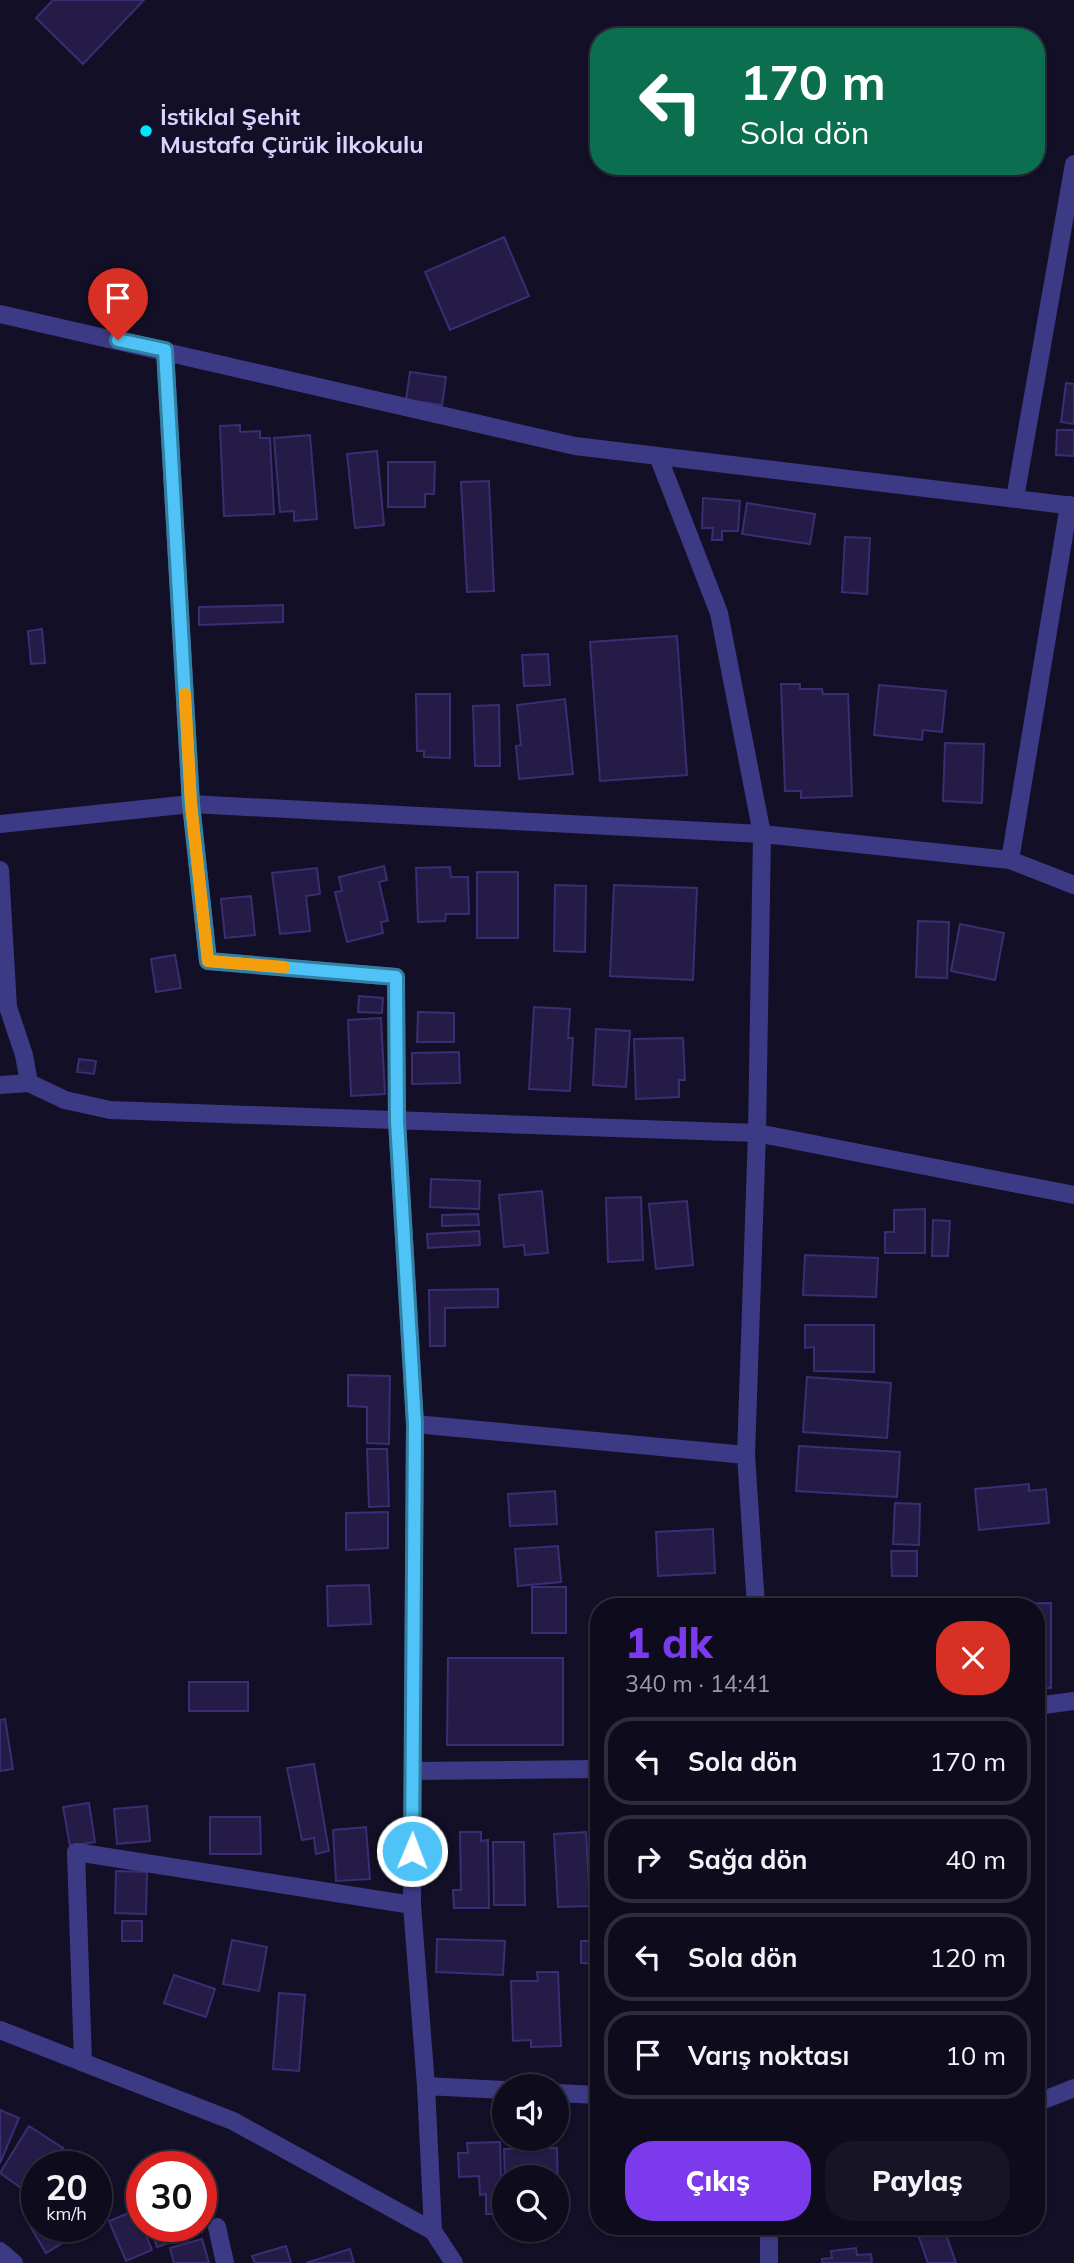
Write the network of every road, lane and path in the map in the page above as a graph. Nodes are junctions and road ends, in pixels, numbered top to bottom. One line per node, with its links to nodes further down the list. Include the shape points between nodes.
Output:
1 (1074, 164): 5 (street)
2 (0, 314): 3 (street)
3 (165, 350): 4 (street, via 575,446); 7 (street)
4 (658, 456): 5 (street); 9 (street, via 719,613)
5 (1014, 498): 6 (street)
6 (1071, 505): 10 (street)
7 (191, 804): 8 (street); 9 (street); 15 (street, via 208,961 396,977)
8 (0, 824)
9 (762, 834): 10 (street); 16 (street)
10 (1010, 860): 12 (street)
11 (0, 870): 13 (street, via 8,1007)
12 (1074, 885)
13 (29, 1083): 14 (street); 15 (street, via 65,1100 110,1110)
14 (0, 1085)
15 (397, 1121): 16 (street); 18 (street)
16 (757, 1133): 17 (street); 19 (street)
17 (1074, 1195)
18 (415, 1424): 19 (street); 24 (street)
19 (746, 1455): 20 (street)
20 (755, 1598)
21 (1074, 1701): 22 (street)
22 (1045, 1705)
23 (590, 1769): 24 (street)
24 (413, 1771): 25 (street)
25 (411, 1905): 27 (street, via 76,1852); 28 (street)
26 (0, 2030): 27 (street)
27 (83, 2063): 35 (street, via 233,2121)
28 (426, 2086): 30 (street); 35 (street)
29 (1074, 2088): 33 (street)
30 (492, 2089)
31 (569, 2094): 32 (street)
32 (590, 2095)
33 (1045, 2099)
34 (217, 2227): 39 (street)
35 (433, 2231): 40 (street)
36 (769, 2235): 41 (street)
37 (0, 2251): 38 (street)
38 (14, 2263)
39 (225, 2263)
40 (454, 2263)
41 (769, 2263)

